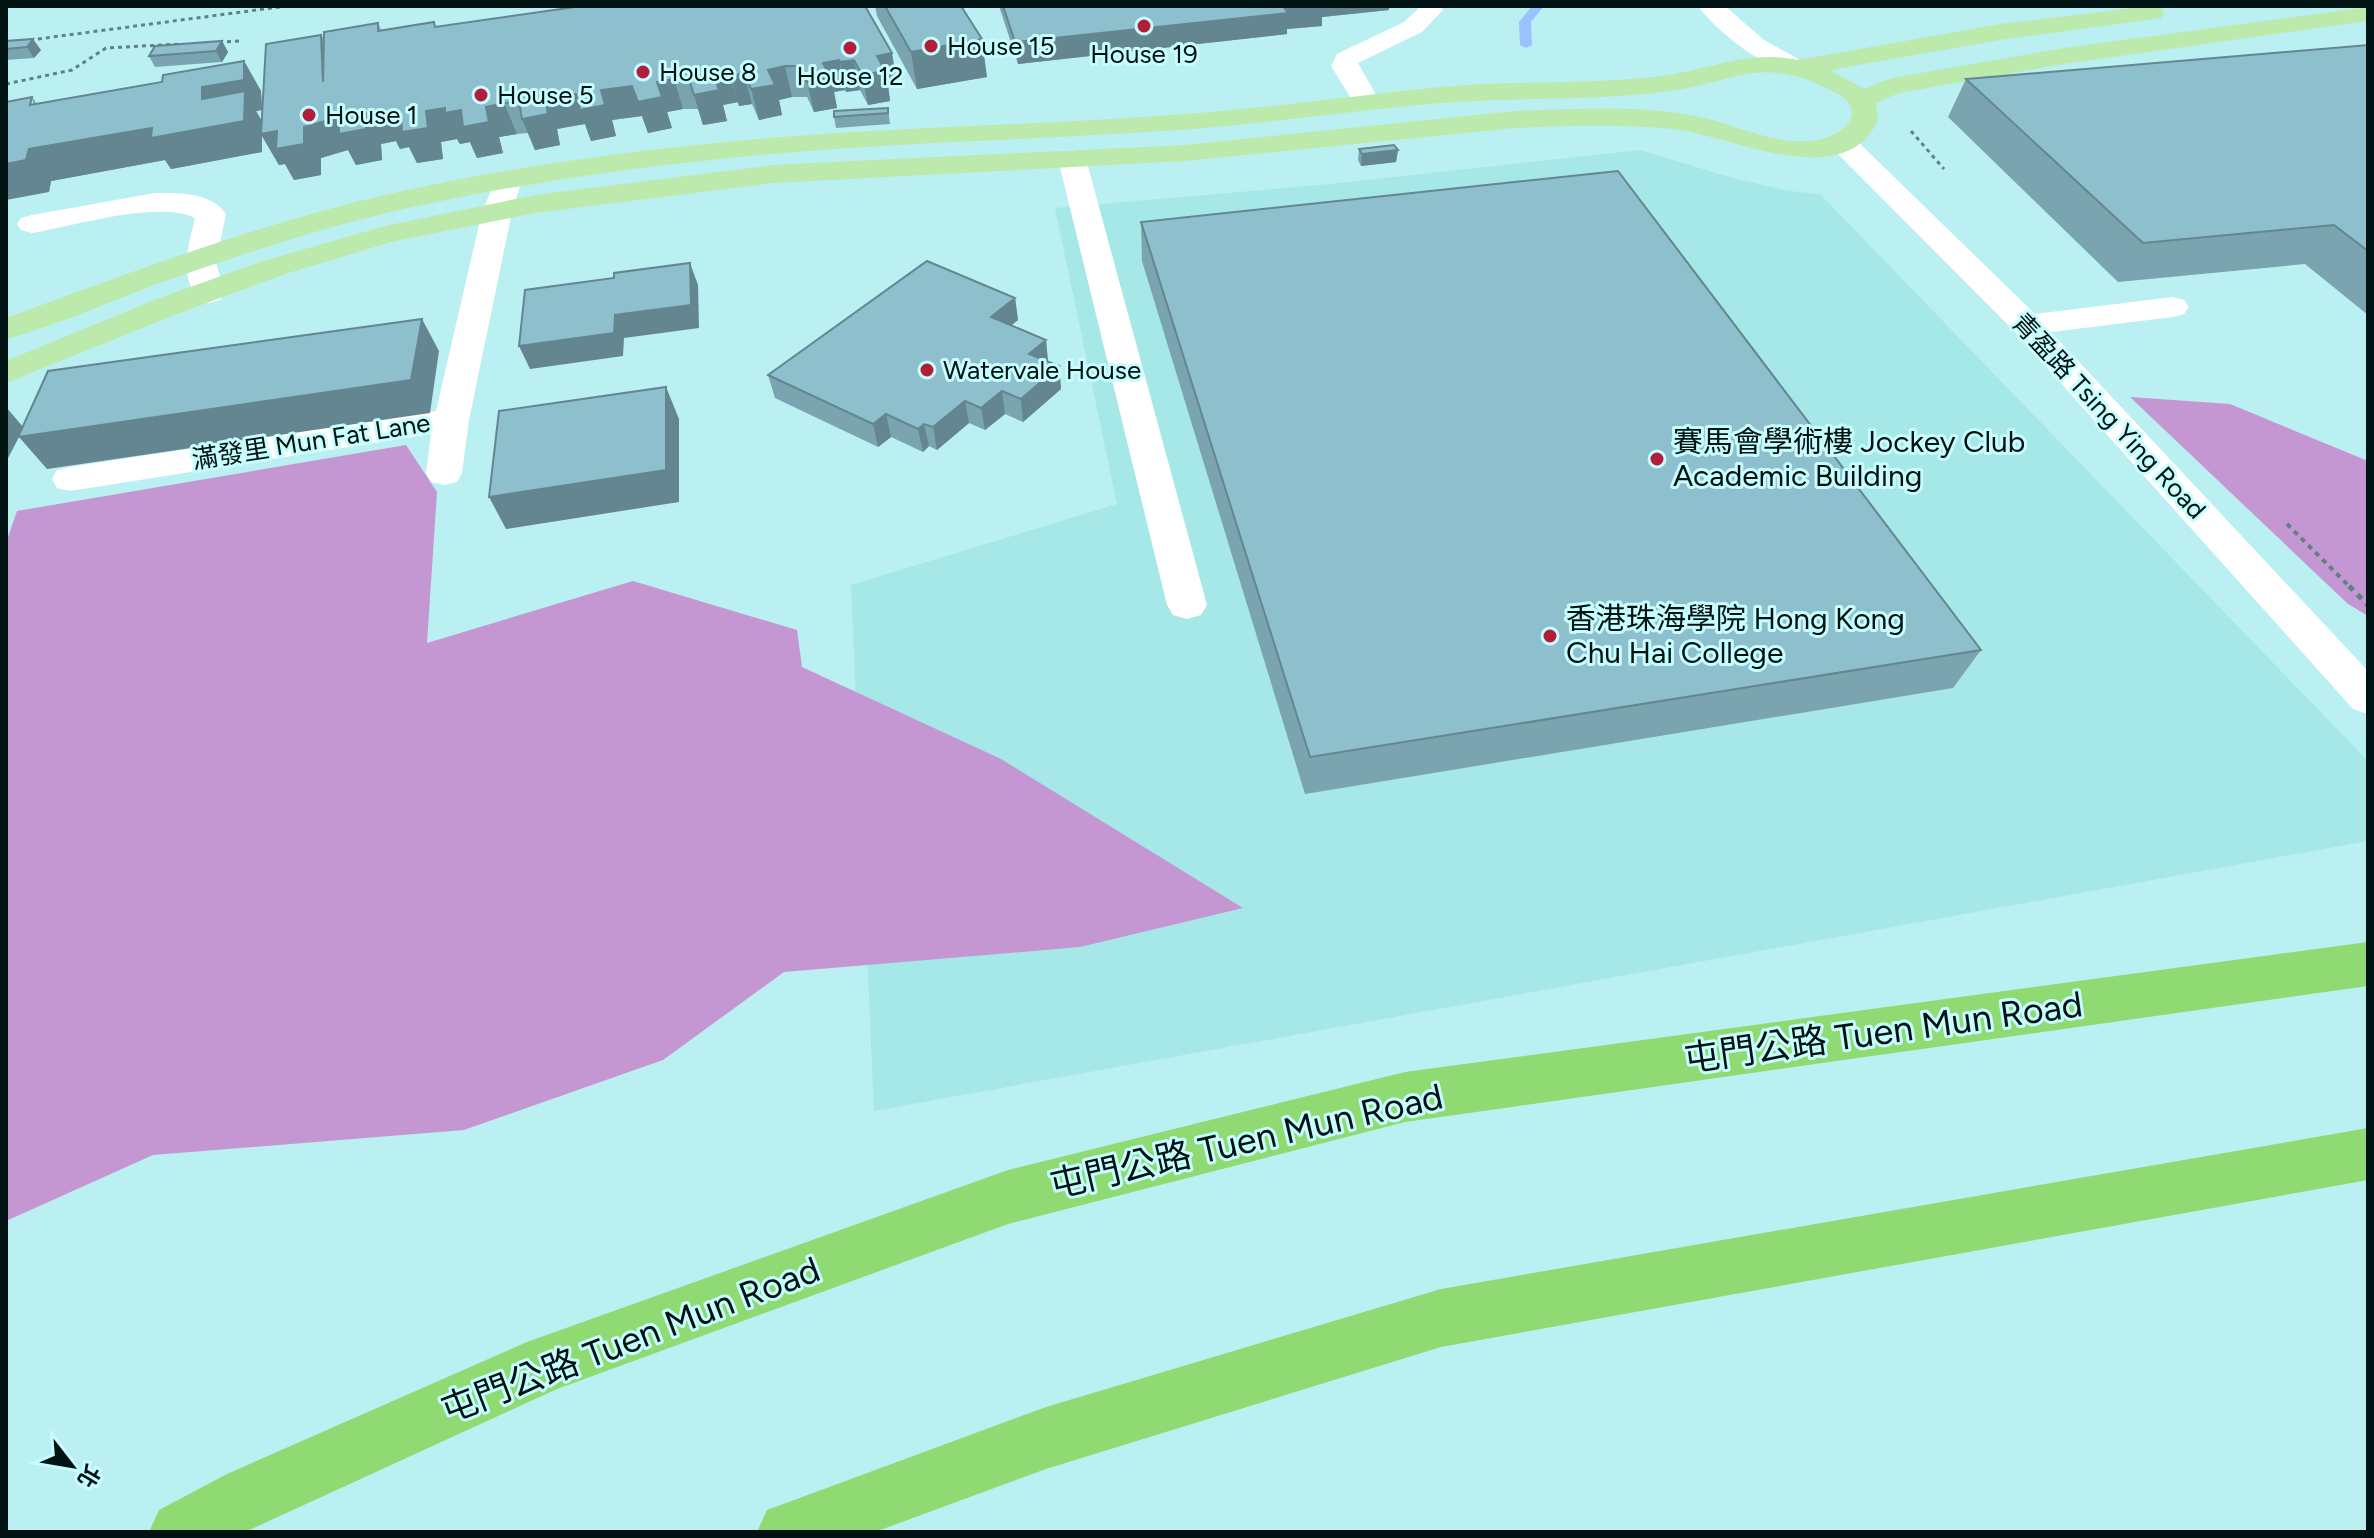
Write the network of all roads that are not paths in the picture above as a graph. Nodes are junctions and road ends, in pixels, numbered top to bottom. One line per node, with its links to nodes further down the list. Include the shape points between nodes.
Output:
1 (1429, 6): 9 (street, via 1431,10 1413,27 1346,59 1344,66)
2 (1710, 6): 5 (street)
3 (2174, 10): 6 (main road, via 2000,32)
4 (2368, 14): 8 (main road, via 2048,58 1892,86)
5 (1732, 27): 6 (street); 7 (street, via 1736,39)
6 (1794, 67): 7 (main road, via 1744,64); 8 (main road, via 1845,87)
7 (1710, 73): 9 (main road, via 1638,86); 10 (main road, via 1693,89 1692,102)
8 (1861, 100): 11 (main road, via 1864,122)
9 (1367, 102): 13 (main road, via 1192,121 666,156)
10 (1710, 127): 11 (main road, via 1789,148); 12 (main road, via 1618,118 1526,119)
11 (1842, 142): 18 (street, 青盈路 Tsing Ying Road)
12 (1072, 159): 13 (main road, via 826,170); 24 (street)
13 (503, 196): 15 (main road, via 362,210); 16 (main road); 21 (street, 滿發里 Mun Fat Lane)
14 (32, 224): 15 (street, via 155,202 186,202 211,214)
15 (201, 261): 16 (street, via 199,275); 19 (main road)
16 (209, 293): 20 (main road)
17 (2173, 307): 18 (street)
18 (2027, 325): 25 (street, 青盈路 Tsing Ying Road)
19 (6, 329)
20 (6, 370)
21 (451, 420): 22 (street); 23 (street, 滿發里 Mun Fat Lane)
22 (444, 473)
23 (70, 479)
24 (1187, 605)
25 (2368, 698)
26 (2368, 964): 28 (highway, 屯門公路 Tuen Mun Road, via 1405,1097 1008,1197 548,1363 249,1496)
27 (2368, 1154): 29 (highway, via 1441,1318 1046,1438)
28 (181, 1532)
29 (789, 1532)

